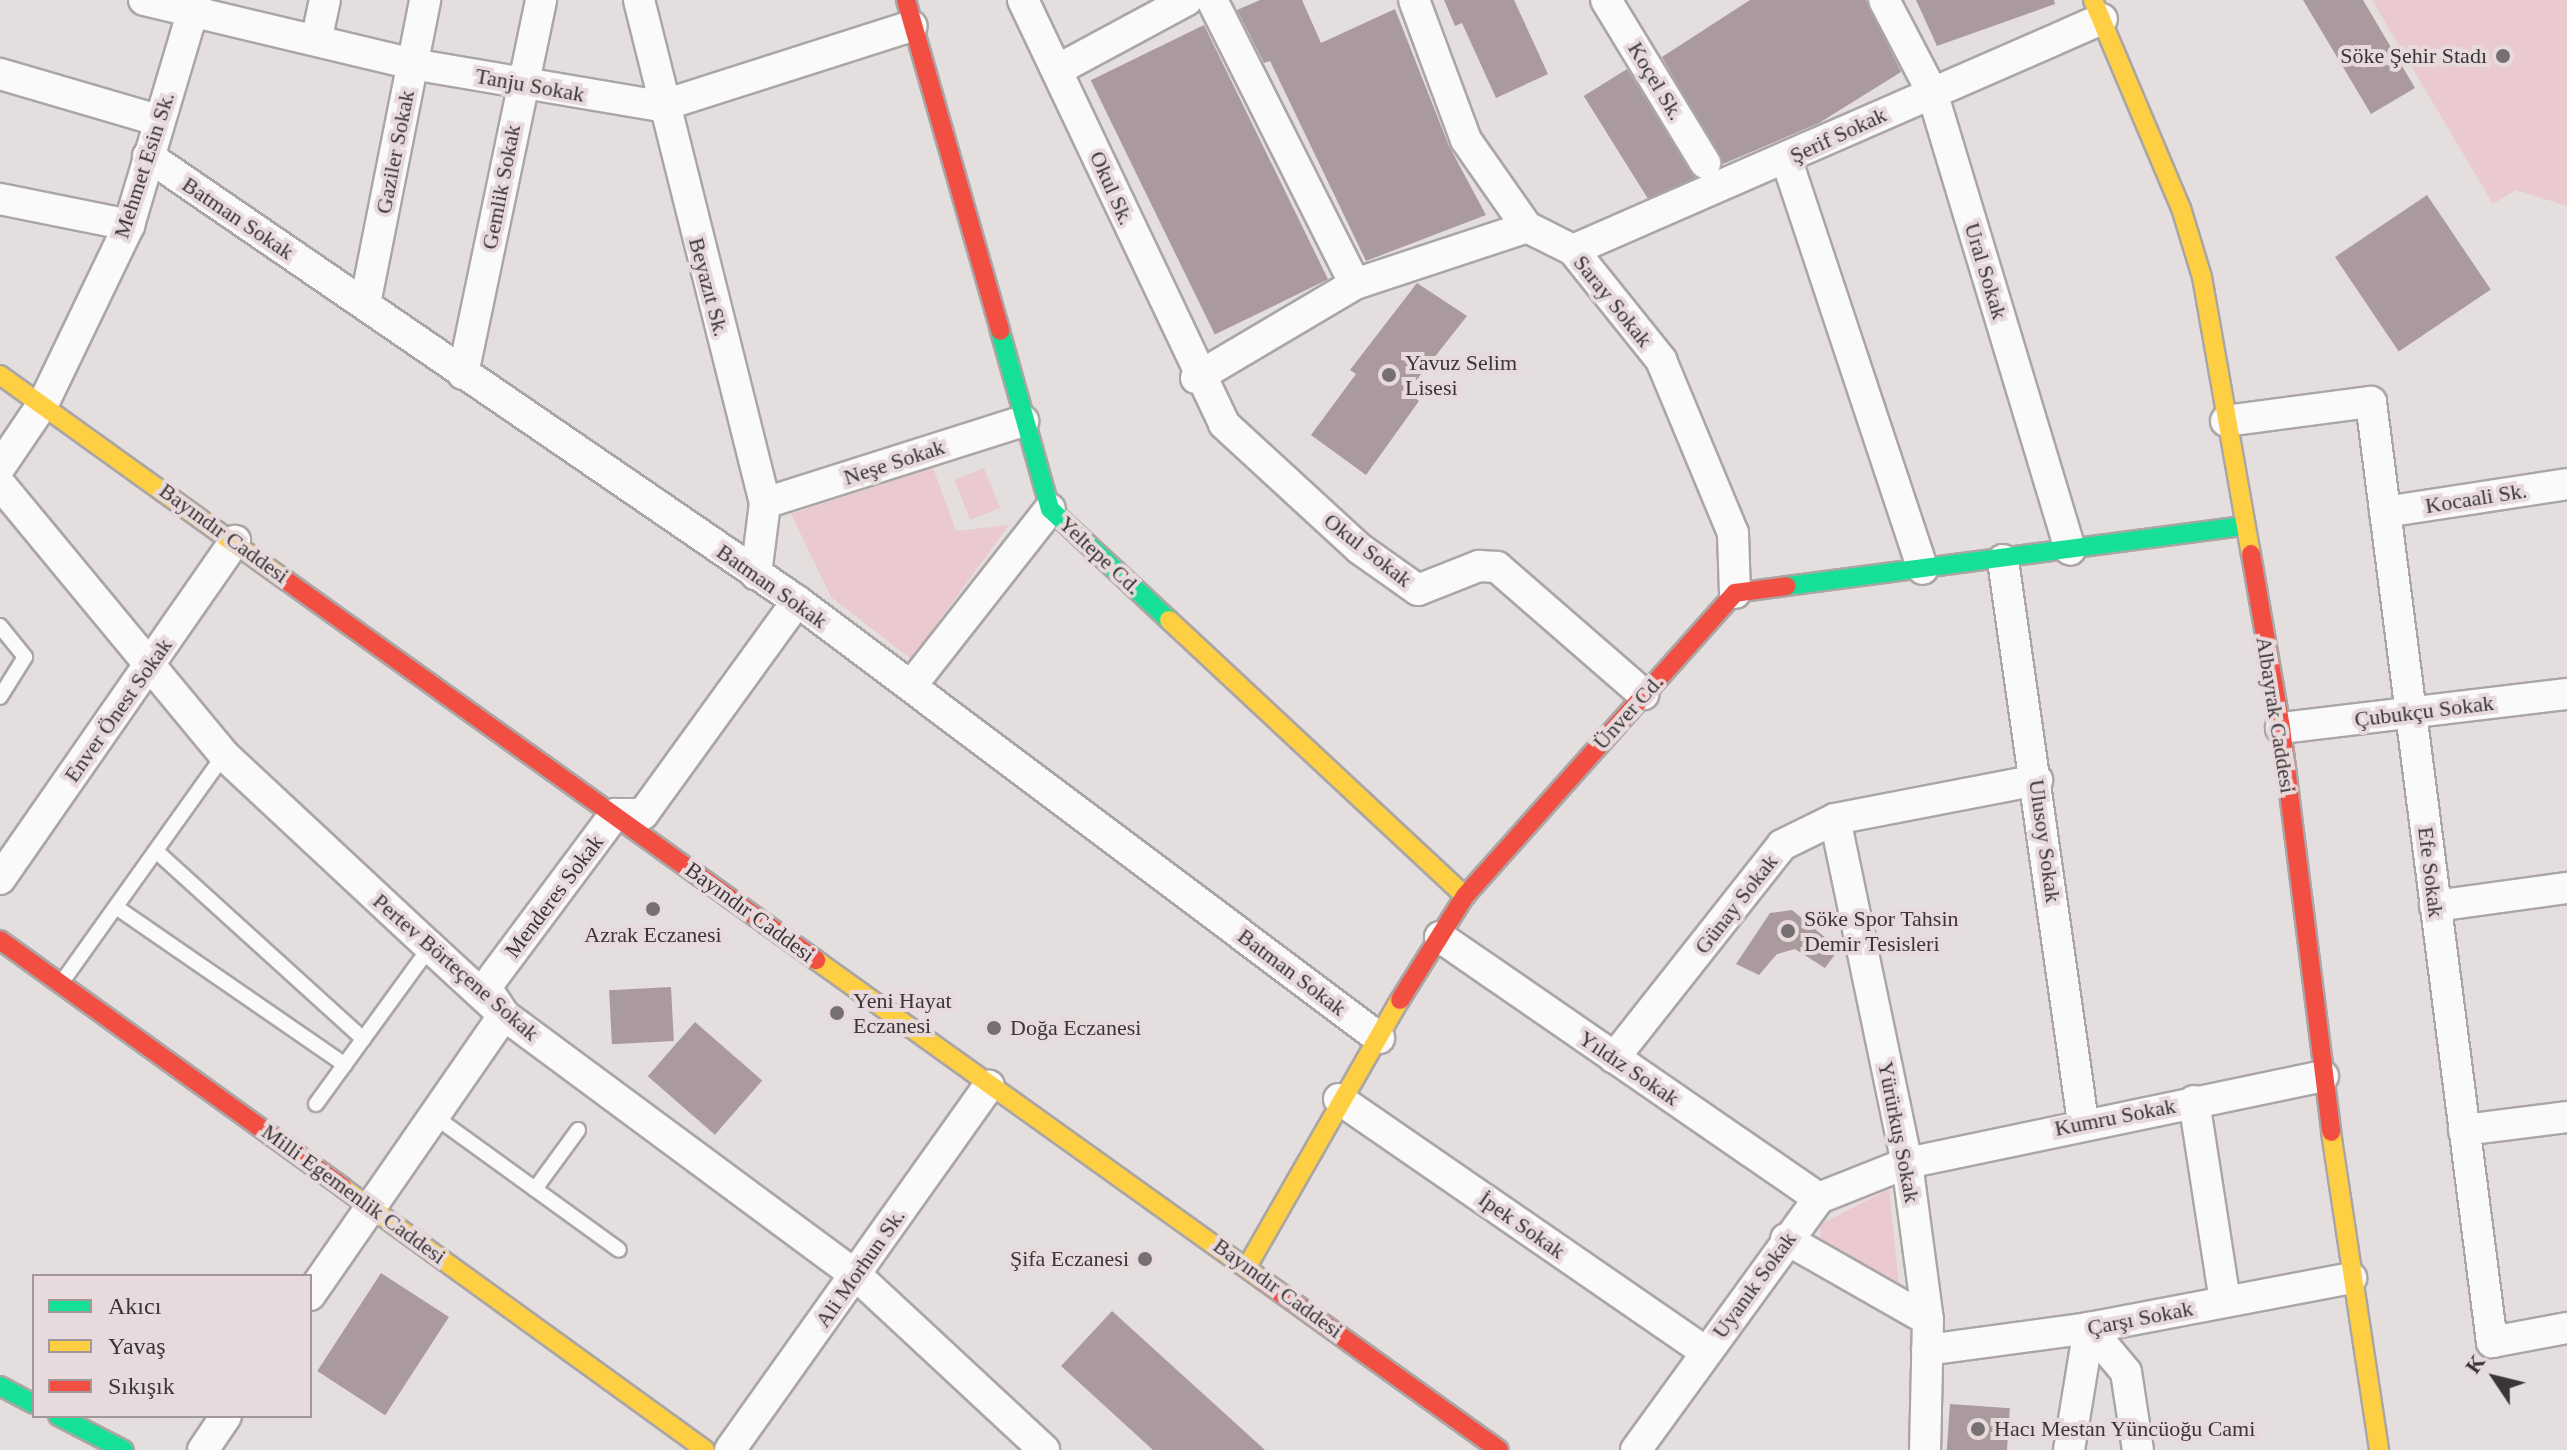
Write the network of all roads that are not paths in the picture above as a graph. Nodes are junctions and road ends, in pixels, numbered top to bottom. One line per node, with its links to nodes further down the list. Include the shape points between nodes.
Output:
1 (144, 0): 12 (street, Tanju Sokak)
2 (325, 0): 15 (street)
3 (425, 0): 16 (street, Gaziler Sokak)
4 (541, 0): 19 (street, Gemlik Sokak)
5 (639, 0): 21 (street, Beyazıt Sk.)
6 (1023, 0): 17 (street, Okul Sk.)
7 (1187, 0): 17 (street)
8 (1212, 0): 30 (street)
9 (1414, 0): 28 (street, Saray Sokak, via 1466,140)
10 (1606, 0): 25 (street, Koçel Sk.)
11 (1884, 0): 20 (street, Ural Sokak)
12 (195, 6): 15 (street, Tanju Sokak); 22 (street, Mehmet Esin Sk.)
13 (2097, 10): 20 (street, Şerif Sokak); 37 (street, Albayrak Caddesi, via 2181,208 2202,277)
14 (909, 13): 21 (street, Tanju Sokak); 36 (street, Yeltepe Cd.)
15 (317, 37): 16 (street, Tanju Sokak)
16 (412, 64): 19 (street, Tanju Sokak); 31 (street, Gaziler Sokak)
17 (1059, 69): 34 (street, Okul Sk.)
18 (0, 74): 22 (street)
19 (521, 84): 21 (street, Tanju Sokak); 32 (street, Gemlik Sokak)
20 (1932, 92): 24 (street, Şerif Sokak); 46 (street, Ural Sokak)
21 (661, 106): 41 (street, Beyazıt Sk.)
22 (157, 120): 23 (street, Mehmet Esin Sk.)
23 (148, 156): 27 (street, Mehmet Esin Sk.); 31 (street, Batman Sokak)
24 (1786, 158): 29 (street, Şerif Sokak); 48 (street)
25 (1705, 163)
26 (0, 199): 27 (street)
27 (129, 225): 35 (street, Mehmet Esin Sk.)
28 (1527, 227): 29 (street, Saray Sokak); 30 (street)
29 (1573, 250): 50 (street, Saray Sokak, via 1661,360 1733,533)
30 (1355, 284): 34 (street)
31 (365, 304): 32 (street, Batman Sokak)
32 (463, 374): 49 (street, Batman Sokak)
33 (0, 375): 35 (street, Bayındır Caddesi)
34 (1196, 378): 55 (street, Okul Sokak, via 1224,424 1360,549 1418,590 1479,566 1497,567)
35 (44, 402): 38 (street, Mehmet Esin Sk.); 45 (street, Bayındır Caddesi)
36 (1023, 421): 41 (street, Neşe Sokak); 42 (street, Yeltepe Cd.)
37 (2226, 421): 43 (street, Efe Sokak, via 2371,402); 44 (street, Albayrak Caddesi)
38 (0, 467)
39 (0, 484): 53 (street, Pertev Börteçene Sokak)
40 (2567, 484): 43 (street, Kocaali Sk.)
41 (765, 503): 49 (street, Beyazıt Sk.)
42 (1050, 509): 54 (street); 67 (street, Yeltepe Cd.)
43 (2385, 512): 58 (street, Efe Sokak)
44 (2244, 526): 46 (street); 59 (street, Albayrak Caddesi)
45 (235, 541): 53 (street, Enver Önest Sokak); 62 (street, Bayındır Caddesi)
46 (2070, 550): 47 (street)
47 (2003, 560): 48 (street); 61 (street, Ulusoy Sokak)
48 (1923, 569): 50 (street)
49 (756, 574): 51 (street, Batman Sokak)
50 (1735, 593): 55 (street, Ünver Cd.)
51 (797, 601): 54 (street, Batman Sokak); 62 (street, Menderes Sokak, via 643,814)
52 (0, 626): 57 (lane, via 25,657)
53 (147, 669): 60 (street, Pertev Börteçene Sokak); 65 (street, Enver Önest Sokak)
54 (911, 686): 75 (street, Batman Sokak)
55 (1643, 694): 67 (street, Ünver Cd.)
56 (2567, 694): 58 (street, Çubukçu Sokak)
57 (0, 697)
58 (2411, 713): 59 (street, Çubukçu Sokak); 68 (street, Efe Sokak)
59 (2281, 728): 79 (street, Albayrak Caddesi)
60 (224, 755): 64 (lane); 72 (street, Pertev Börteçene Sokak)
61 (2037, 780): 63 (street, Günay Sokak); 86 (street, Ulusoy Sokak)
62 (615, 814): 74 (street, Menderes Sokak, via 486,987); 80 (street, Bayındır Caddesi)
63 (1835, 819): 77 (street, Günay Sokak, via 1782,845); 89 (street, Yürürkuş Sokak)
64 (156, 851): 69 (lane); 76 (lane)
65 (0, 879)
66 (2567, 888): 68 (street)
67 (1465, 896): 70 (street, Ünver Cd.)
68 (2435, 906): 88 (street, Efe Sokak)
69 (116, 907): 73 (lane); 78 (lane)
70 (1440, 937): 75 (street, Ünver Cd.); 77 (street, Yıldız Sokak)
71 (0, 940): 73 (street, Milli Egemenlik Caddesi)
72 (430, 947): 74 (street, Pertev Börteçene Sokak); 76 (lane)
73 (62, 982): 92 (street, Milli Egemenlik Caddesi)
74 (504, 1015): 84 (street); 96 (street, Pertev Börteçene Sokak)
75 (1379, 1038): 81 (street, Ünver Cd.)
76 (363, 1039): 78 (lane)
77 (1614, 1058): 91 (street, Yıldız Sokak)
78 (345, 1065): 83 (lane)
79 (2323, 1076): 82 (street, Kumru Sokak); 97 (street, Albayrak Caddesi)
80 (989, 1086): 95 (street, Bayındır Caddesi); 96 (street, Ali Morhun Sk.)
81 (1339, 1099): 95 (street, Ünver Cd.); 104 (street, İpek Sokak)
82 (2194, 1101): 86 (street, Kumru Sokak); 99 (street)
83 (316, 1104)
84 (434, 1116): 90 (lane); 92 (street)
85 (2567, 1117): 88 (street)
86 (2083, 1122): 89 (street, Kumru Sokak)
87 (578, 1130): 90 (lane)
88 (2464, 1130): 102 (street, Efe Sokak, via 2492,1342)
89 (1907, 1163): 91 (street, Uyanık Sokak); 100 (street, Yürürkuş Sokak)
90 (535, 1189): 94 (lane)
91 (1819, 1198): 93 (street, Uyanık Sokak)
92 (371, 1206): 98 (street); 111 (street, Milli Egemenlik Caddesi)
93 (1786, 1239): 100 (street); 104 (street, Uyanık Sokak)
94 (619, 1250)
95 (1248, 1265): 114 (street, Bayındır Caddesi)
96 (856, 1275): 112 (street, Ali Morhun Sk.); 113 (street, Pertev Börteçene Sokak)
97 (2351, 1278): 99 (street, Çarşı Sokak); 119 (street, Albayrak Caddesi)
98 (312, 1292)
99 (2225, 1302): 101 (street, Çarşı Sokak)
100 (1928, 1320): 103 (street, Yürürkuş Sokak)
101 (2089, 1328): 103 (street, Çarşı Sokak); 117 (street); 118 (street, via 2126,1372)
102 (2567, 1328)
103 (1927, 1350): 116 (street, Yürürkuş Sokak)
104 (1706, 1352): 115 (street, Uyanık Sokak)
105 (0, 1386): 106 (street)
106 (32, 1403)
107 (62, 1418): 109 (street)
108 (225, 1418): 110 (street)
109 (124, 1450)
110 (203, 1450)
111 (705, 1450)
112 (730, 1450)
113 (1044, 1450)
114 (1499, 1450)
115 (1636, 1450)
116 (1925, 1450)
117 (2069, 1450)
118 (2138, 1450)
119 (2379, 1450)

